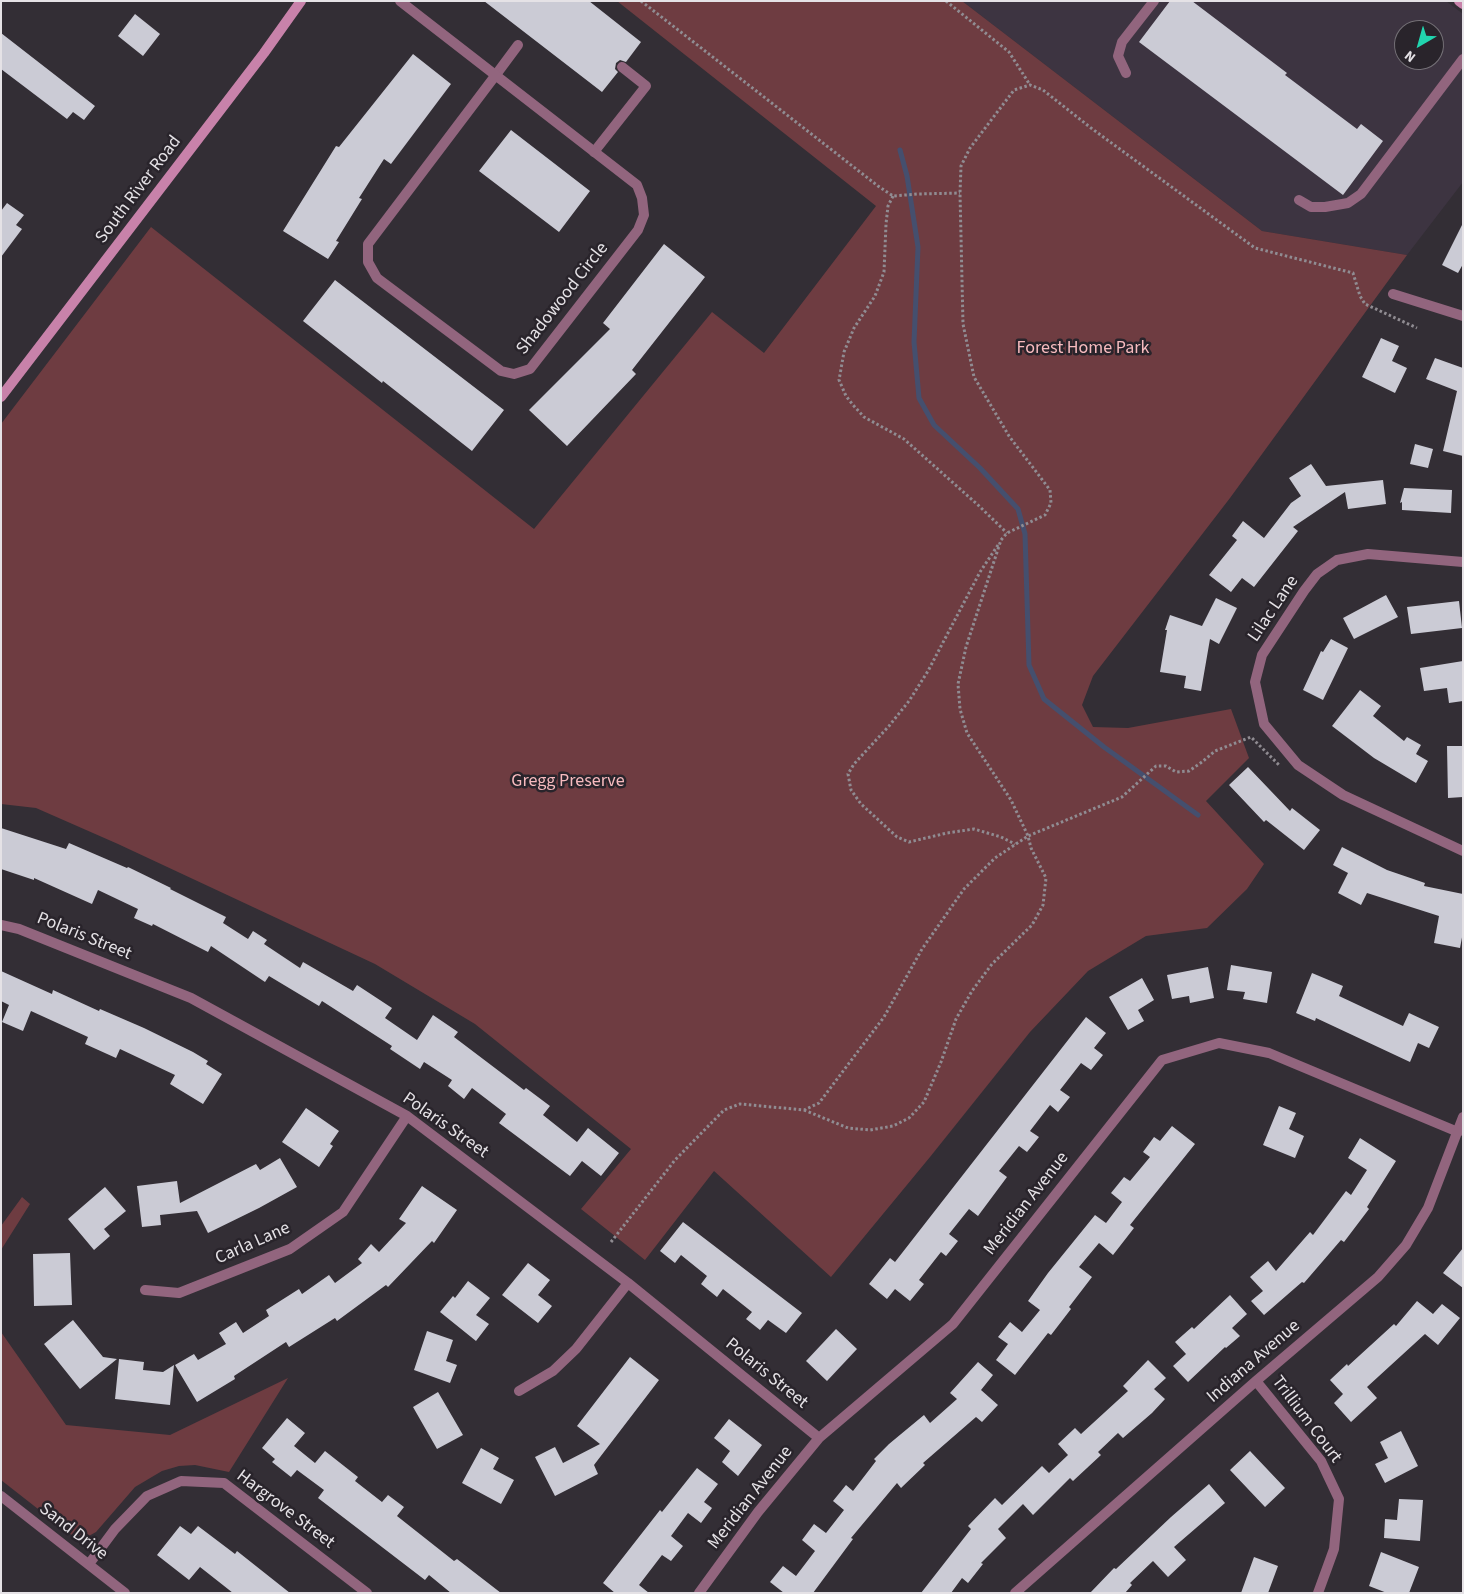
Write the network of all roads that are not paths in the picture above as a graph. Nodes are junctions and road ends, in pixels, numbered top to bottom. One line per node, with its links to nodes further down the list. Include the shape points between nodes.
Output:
1 (301, 1): 15 (street, South River Road)
2 (400, 1): 10 (street, Shadowood Circle)
3 (1154, 1): 9 (street, via 1122,42 1118,56)
4 (1459, 1): 5 (street)
5 (1463, 4)
6 (518, 45): 10 (street)
7 (1463, 59): 12 (street, via 1361,194 1348,203 1325,207 1311,207)
8 (622, 67): 11 (street, via 646,86)
9 (1126, 73)
10 (495, 76): 11 (street, Shadowood Circle); 11 (street, Shadowood Circle, via 368,244 368,262 377,278 502,371 514,374 530,369 638,230 644,215 636,185)
11 (594, 152)
12 (1299, 200)
13 (1393, 294): 14 (street)
14 (1463, 316)
15 (1, 396)
16 (1463, 562): 17 (street, Lilac Lane, via 1368,554 1336,560 1317,574 1304,591 1262,655 1255,682 1264,724 1298,765 1343,795)
17 (1463, 851)
18 (1, 925): 19 (street, Polaris Street, via 19,929 191,998)
19 (407, 1116): 22 (street, Polaris Street); 23 (street, Carla Lane, via 343,1212 290,1249 179,1293)
20 (1463, 1117): 21 (street, Indiana Avenue)
21 (1458, 1132): 24 (street, Indiana Avenue, via 1428,1208 1406,1245 1378,1277); 26 (street, Meridian Avenue, via 1269,1053 1219,1043 1162,1060 953,1324)
22 (628, 1284): 25 (street, via 576,1349 553,1371); 26 (street, Polaris Street)
23 (145, 1290)
24 (1256, 1381): 32 (street, Indiana Avenue); 33 (street, Trillium Court, via 1321,1462 1339,1499 1334,1549)
25 (519, 1391)
26 (819, 1438): 31 (street, Meridian Avenue, via 758,1512)
27 (1, 1496): 28 (street, Sand Drive)
28 (89, 1564): 29 (street, Sand Drive); 30 (street, Hargrove Street, via 115,1529 147,1496 181,1481 224,1483)
29 (125, 1593)
30 (367, 1593)
31 (699, 1593)
32 (1015, 1593)
33 (1318, 1593)

